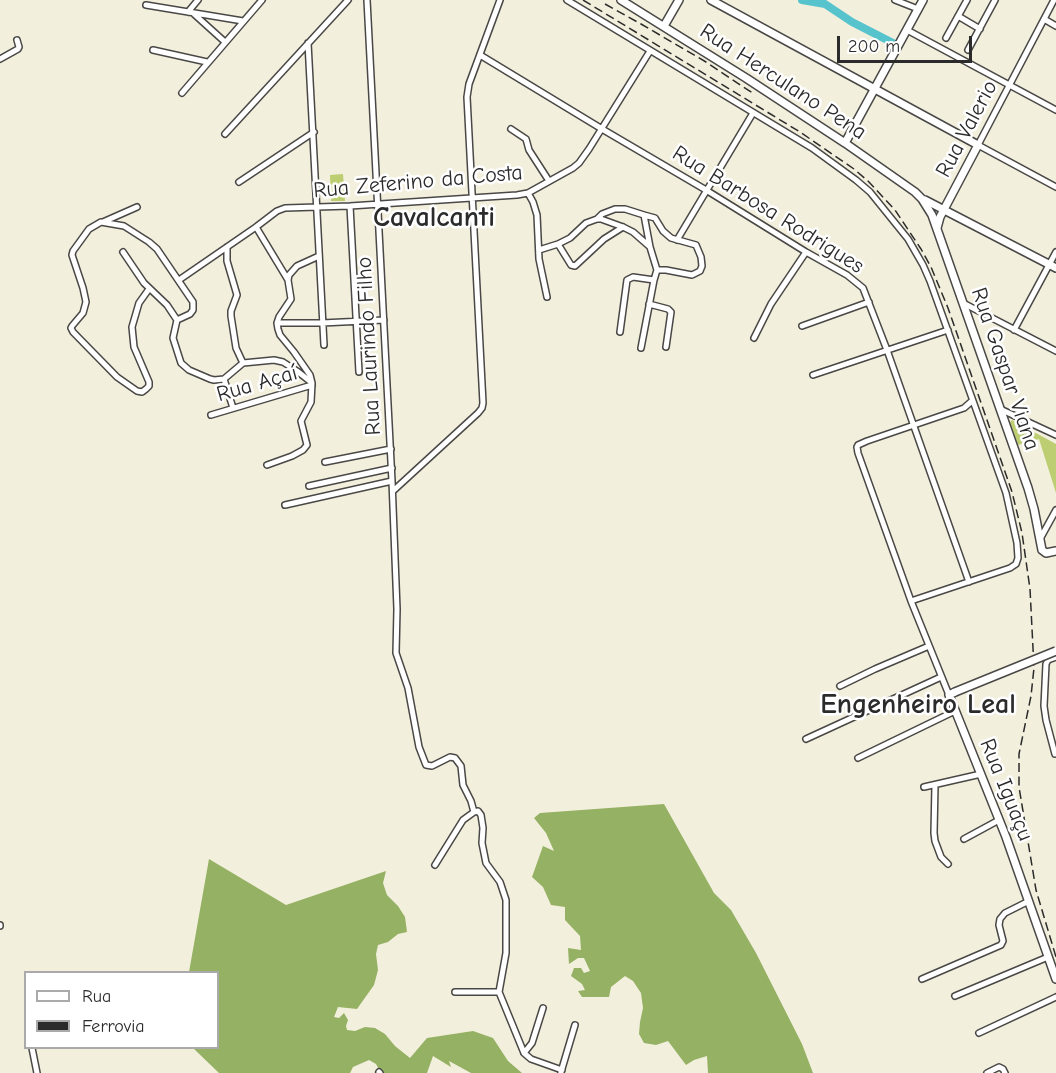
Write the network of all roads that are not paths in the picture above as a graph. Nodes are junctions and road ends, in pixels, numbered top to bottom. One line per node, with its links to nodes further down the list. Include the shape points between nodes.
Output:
1 (198, 0): 17 (street)
2 (262, 0): 20 (street)
3 (348, 0): 28 (street)
4 (367, 0): 53 (street, Rua Laurindo Filho)
5 (500, 0): 32 (street)
6 (567, 0): 31 (street)
7 (621, 0): 21 (main road, Rua Herculano Pena)
8 (679, 0): 21 (main road)
9 (711, 0): 36 (main road)
10 (895, 0): 16 (street)
11 (923, 0): 16 (main road)
12 (967, 0): 18 (street)
13 (995, 0): 23 (street)
14 (1054, 0): 19 (street, Rua Valerio)
15 (146, 5): 17 (street)
16 (918, 9): 24 (main road)
17 (190, 12): 20 (street); 27 (street)
18 (958, 16): 23 (street); 25 (street)
19 (1044, 20): 22 (street); 35 (street, Rua Valerio)
20 (243, 21): 27 (street)
21 (664, 26): 44 (main road, Rua Herculano Pena)
22 (1056, 26)
23 (980, 29): 30 (street)
24 (907, 30): 35 (street); 36 (main road)
25 (946, 38)
26 (17, 40): 33 (street, via 18,49)
27 (225, 42): 34 (street)
28 (308, 43): 42 (street); 43 (street)
29 (153, 50): 34 (street)
30 (968, 50)
31 (650, 51): 39 (street); 41 (street, Rua Zeferino da Costa)
32 (480, 55): 41 (street, Rua Barbosa Rodrigues); 51 (street, via 467,97)
33 (0, 59)
34 (207, 62): 37 (street)
35 (1010, 85): 38 (street); 45 (street, Rua Valerio)
36 (874, 89): 44 (main road); 45 (main road)
37 (182, 93)
38 (1056, 110)
39 (753, 113): 49 (street); 89 (street, via 812,148 870,192 908,239 923,265)
40 (511, 129): 46 (street, via 526,139)
41 (602, 129): 46 (street, Rua Zeferino da Costa, via 579,163); 49 (street, Rua Barbosa Rodrigues)
42 (314, 132): 47 (street); 56 (street)
43 (225, 134)
44 (845, 143): 52 (main road, Rua Herculano Pena)
45 (978, 145): 48 (street); 57 (main road, Rua Valerio)
46 (549, 181): 50 (street, Rua Zeferino da Costa)
47 (239, 182)
48 (1056, 188)
49 (706, 190): 64 (street); 70 (street, Rua Barbosa Rodrigues)
50 (528, 193): 51 (street, Rua Zeferino da Costa); 68 (street, via 536,208)
51 (473, 197): 53 (street, Rua Zeferino da Costa); 117 (street, via 482,408)
52 (922, 199): 57 (main road); 63 (main road, Rua Gaspar Viana)
53 (378, 204): 54 (street, Rua Zeferino da Costa); 84 (street, Rua Laurindo Filho)
54 (350, 206): 56 (street, Rua Zeferino da Costa); 85 (street)
55 (137, 207): 60 (street)
56 (317, 208): 61 (street, Rua Zeferino da Costa, via 276,210); 72 (street)
57 (944, 210): 63 (main road, Rua Valerio); 73 (main road)
58 (644, 215): 59 (street, via 615,209); 64 (street, via 655,218 667,236); 67 (street)
59 (597, 219): 62 (street); 65 (street)
60 (101, 222): 75 (street, via 124,226 149,242); 78 (street, via 89,229 73,251 86,302 71,328 117,377 142,392 149,382 134,347 132,327 139,303)
61 (256, 227): 66 (street, Rua Zeferino da Costa); 76 (street)
62 (623, 227): 65 (street, via 575,266); 67 (street)
63 (937, 228): 81 (main road, Rua Gaspar Viana)
64 (677, 240): 74 (street, via 698,248 700,271 692,275)
65 (558, 244): 68 (street)
66 (227, 247): 75 (street, Rua Zeferino da Costa); 98 (street, via 237,296 231,316 236,348)
67 (650, 247): 74 (street)
68 (539, 250): 79 (street)
69 (123, 252): 78 (street)
70 (806, 252): 80 (street, Rua Barbosa Rodrigues, via 859,284); 92 (street, via 771,304)
71 (1056, 252): 73 (street)
72 (319, 256): 76 (street, via 297,266); 87 (street)
73 (1052, 267): 90 (street)
74 (657, 270): 77 (street)
75 (179, 280): 83 (street, via 193,306 190,314)
76 (288, 280): 86 (street, via 291,299)
77 (654, 280): 82 (street); 91 (street, via 627,280)
78 (149, 289): 83 (street)
79 (547, 297)
80 (869, 302): 88 (street); 96 (street, Rua Barbosa Rodrigues)
81 (963, 303): 90 (street); 106 (main road, Rua Gaspar Viana)
82 (649, 304): 94 (street, via 671,312); 95 (street)
83 (177, 320): 101 (street, via 173,338 181,363 210,379)
84 (384, 320): 85 (street); 111 (street, Rua Laurindo Filho)
85 (356, 321): 87 (street); 99 (street)
86 (277, 323): 87 (street); 102 (street, via 280,335 310,375)
87 (322, 323): 93 (street)
88 (802, 326)
89 (948, 330): 96 (street); 103 (street)
90 (1014, 330): 97 (street)
91 (620, 332)
92 (754, 338)
93 (324, 345)
94 (666, 347)
95 (641, 348)
96 (886, 350): 100 (street); 109 (street, Rua Barbosa Rodrigues)
97 (1056, 351)
98 (243, 363): 101 (street); 102 (street, via 283,362)
99 (359, 372)
100 (813, 375)
101 (224, 379): 104 (street)
102 (312, 384): 104 (street, Rua Açaí); 113 (street, via 311,402 301,421 306,448)
103 (972, 401): 105 (street); 108 (street)
104 (233, 408): 107 (street, Rua Açaí)
105 (961, 409): 108 (street); 109 (street)
106 (1000, 409): 110 (street); 120 (main road, Rua Gaspar Viana, via 1030,495)
107 (211, 415)
108 (978, 416): 122 (street, via 1006,494 1018,558 1010,568)
109 (913, 425): 122 (street, Rua Barbosa Rodrigues); 123 (street, Rua Iguaçu, via 857,447)
110 (1056, 435)
111 (391, 449): 112 (street); 114 (street, Rua Laurindo Filho)
112 (325, 462)
113 (267, 465)
114 (392, 468): 115 (street, Rua Laurindo Filho); 116 (street)
115 (392, 481): 117 (street, Rua Laurindo Filho); 118 (street)
116 (309, 486)
117 (393, 491): 137 (street, Rua Laurindo Filho, via 396,653 408,688 419,747 426,765 455,758 461,766 463,785)
118 (285, 505)
119 (1056, 510): 120 (street)
120 (1040, 539): 121 (main road, Rua Gaspar Viana, via 1042,550)
121 (1056, 551)
122 (969, 582): 123 (street)
123 (911, 601): 124 (street, Rua Iguaçu)
124 (929, 646): 127 (street, Rua Iguaçu); 128 (street)
125 (1056, 651): 129 (main road, bridge)
126 (1056, 657): 132 (street, via 1046,664 1044,706)
127 (941, 677): 129 (street, Rua Iguaçu); 131 (street)
128 (840, 686)
129 (952, 694): 130 (main road, Rua Iguaçu)
130 (955, 711): 133 (street); 134 (main road, Rua Iguaçu)
131 (806, 739)
132 (1055, 754)
133 (858, 758)
134 (981, 774): 135 (street); 138 (main road, Rua Iguaçu)
135 (935, 785): 136 (street); 140 (street, via 935,841)
136 (924, 787)
137 (474, 812): 141 (street, via 464,820); 147 (street, via 481,815 486,863 507,900 507,953)
138 (999, 820): 139 (street); 142 (main road, Rua Iguaçu)
139 (964, 839)
140 (948, 864)
141 (435, 865)
142 (1029, 901): 143 (main road, Rua Iguaçu); 144 (street, via 1000,919 1001,945)
143 (1048, 957): 145 (main road, Rua Iguaçu); 148 (street)
144 (922, 979)
145 (1056, 979)
146 (455, 992): 147 (street)
147 (499, 992): 154 (street)
148 (955, 996)
149 (1056, 997): 152 (street)
150 (543, 1008): 154 (street)
151 (575, 1025): 155 (street)
152 (979, 1033)
153 (32, 1049): 156 (street)
154 (524, 1053): 155 (street)
155 (562, 1072)
156 (37, 1073)
157 (987, 1073): 158 (street, via 999,1068)
158 (1005, 1073)

